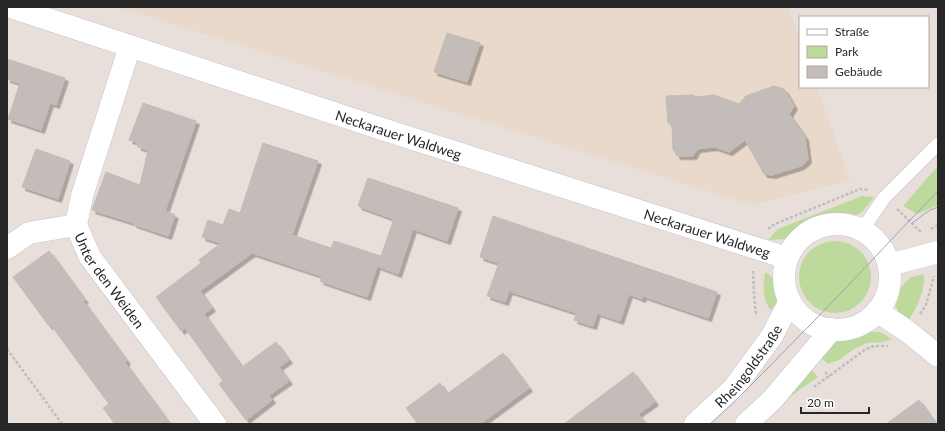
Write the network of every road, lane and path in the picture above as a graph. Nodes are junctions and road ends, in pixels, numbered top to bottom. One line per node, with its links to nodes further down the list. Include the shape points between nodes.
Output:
1 (11, 7): 2 (street, Neckarauer Waldweg)
2 (130, 46): 5 (street, Unter den Weiden, via 82,196); 8 (street, Neckarauer Waldweg)
3 (938, 144): 4 (lane)
4 (884, 198): 6 (lane); 8 (path, via 874,191 860,189 775,224 765,231); 9 (path, via 923,233)
5 (76, 225): 7 (street, via 29,234); 19 (street, Unter den Weiden, via 90,257)
6 (862, 230): 10 (street, via 850,225 824,225 802,237); 11 (street, via 882,249)
7 (7, 248)
8 (759, 250): 10 (street, Neckarauer Waldweg); 15 (path, via 754,267 754,306 760,328)
9 (934, 254): 11 (street)
10 (787, 258): 12 (street, via 784,280)
11 (889, 265): 13 (street, via 888,289)
12 (790, 301): 14 (street, via 795,310 807,320); 15 (street, Rheingoldstraße)
13 (877, 311): 14 (street, via 857,326); 17 (street)
14 (832, 329): 21 (street, via 772,400)
15 (772, 336): 20 (street, Rheingoldstraße, via 734,388)
16 (7, 349): 18 (path)
17 (938, 356)
18 (62, 424)
19 (215, 424)
20 (695, 424)
21 (746, 424)

